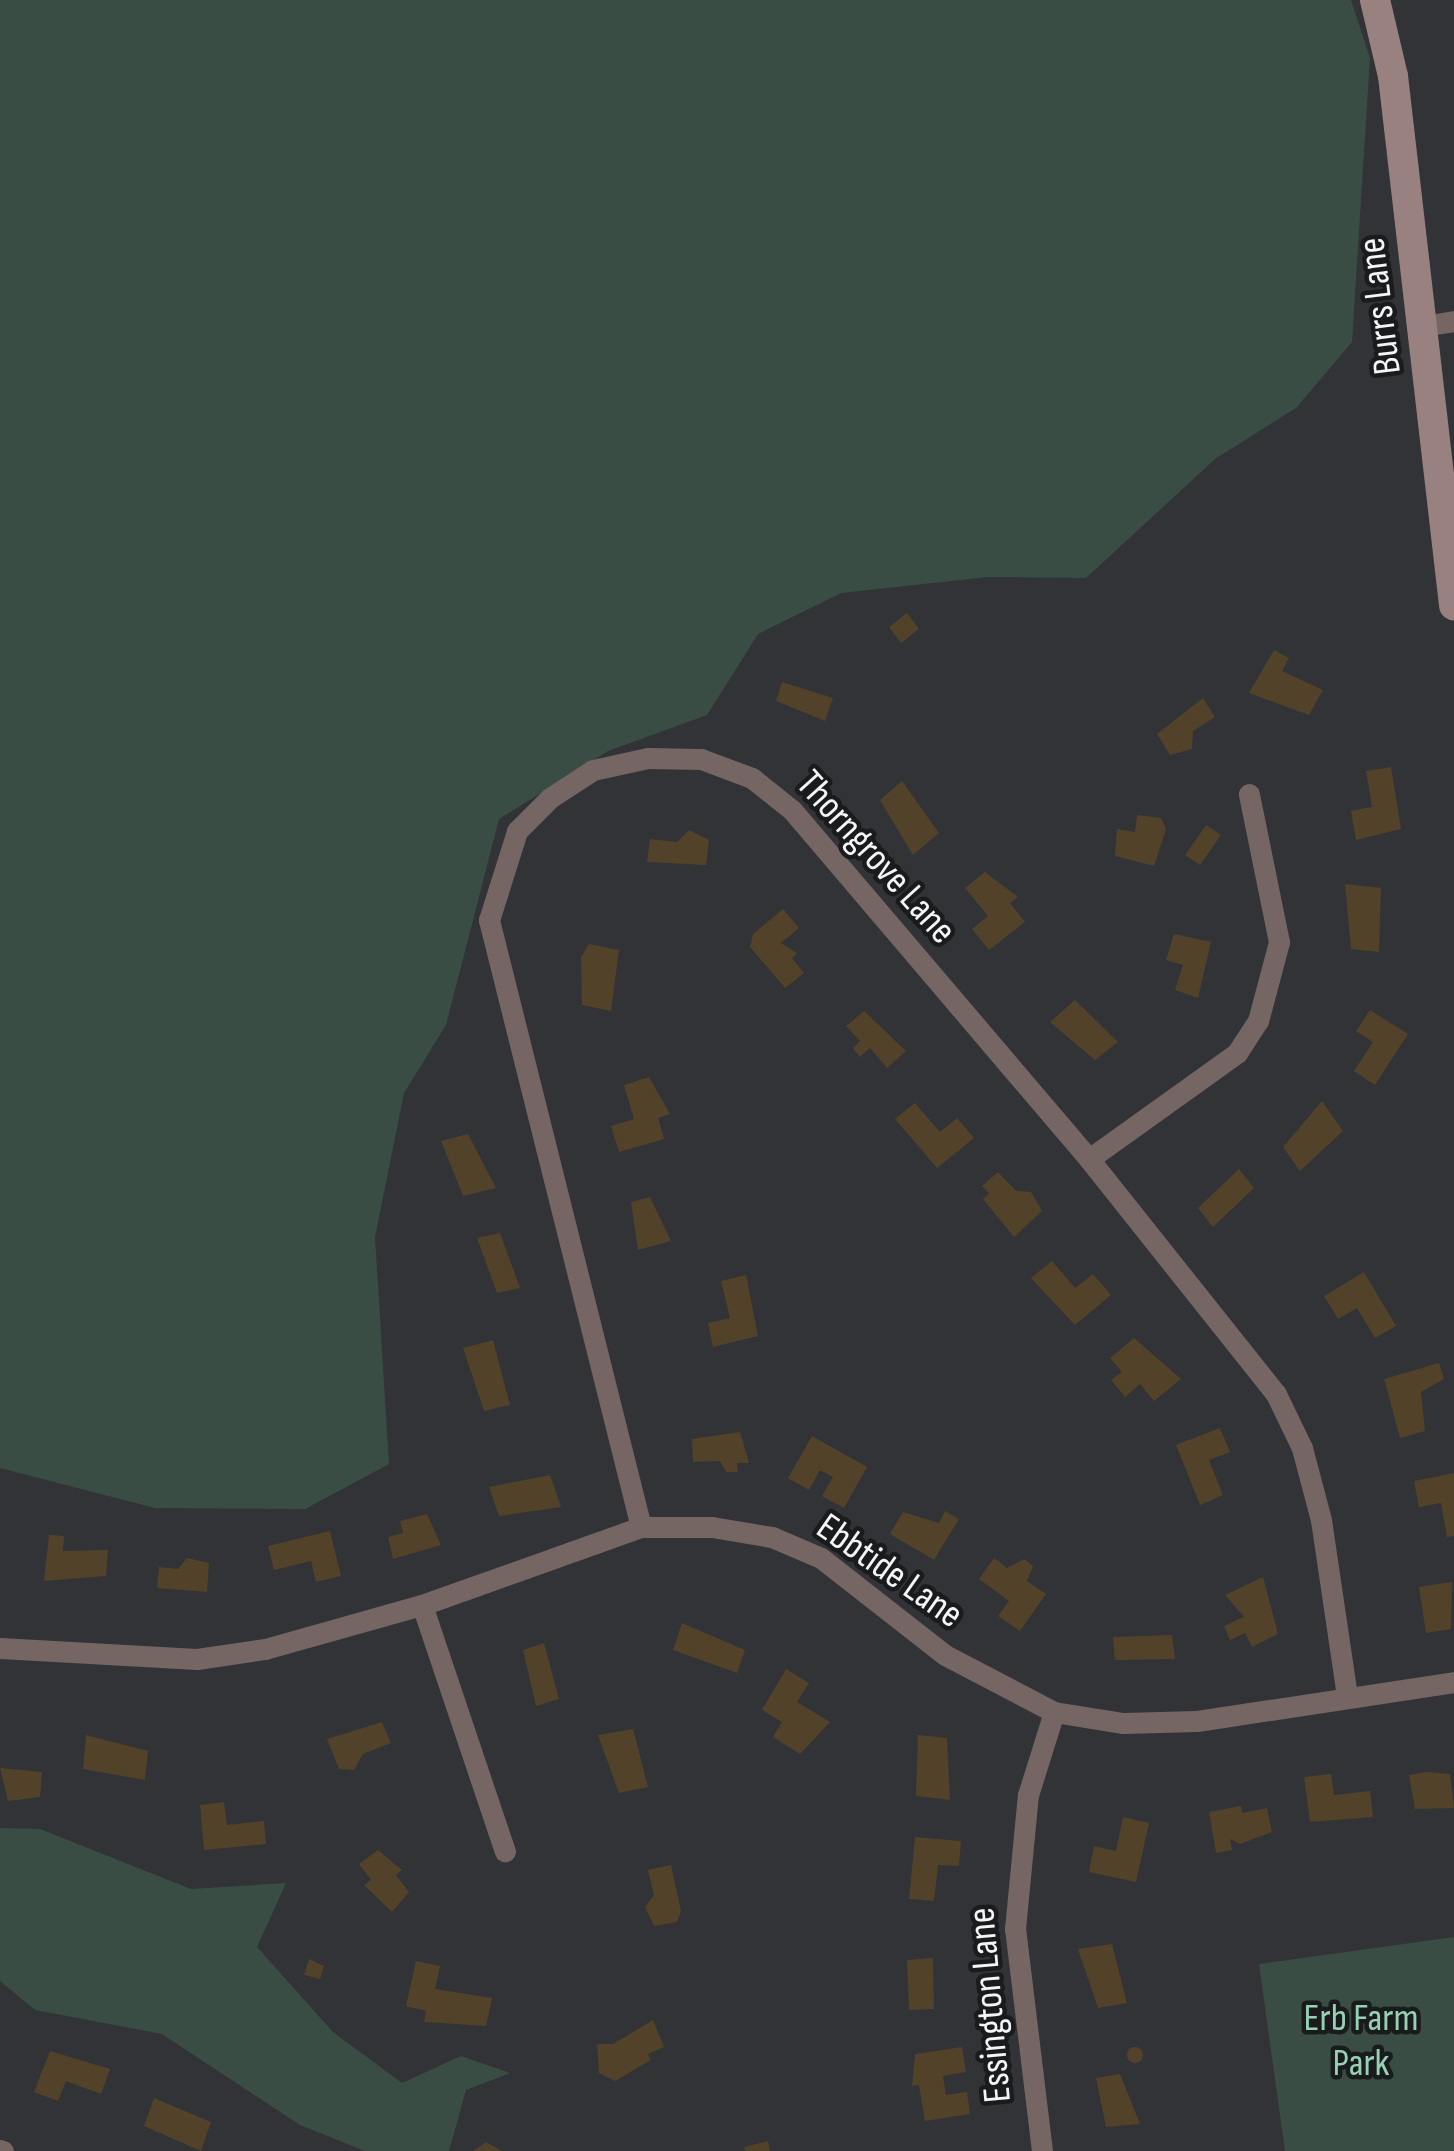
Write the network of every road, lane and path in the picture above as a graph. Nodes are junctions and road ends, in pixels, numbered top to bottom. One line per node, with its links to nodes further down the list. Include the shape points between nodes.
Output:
1 (1375, 0): 2 (street, Burrs Lane)
2 (1439, 324): 3 (street, Burrs Lane)
3 (1454, 605)
4 (1249, 794): 5 (street, via 1279,943 1258,1021 1237,1053)
5 (1089, 1159): 6 (street, Thorngrove Lane, via 791,810 752,778 701,759 648,758 593,770 550,798 517,831 488,920); 10 (street, Thorngrove Lane, via 1232,1334 1302,1448)
6 (641, 1527): 7 (street, Ebbtide Lane); 11 (street, Ebbtide Lane, via 712,1527 805,1551 945,1655)
7 (422, 1605): 8 (street, Ebbtide Lane, via 266,1649 197,1659); 12 (street)
8 (0, 1648)
9 (1454, 1682): 10 (street, Ebbtide Lane)
10 (1347, 1697): 11 (street, Ebbtide Lane, via 1197,1721 1123,1723)
11 (1054, 1712): 13 (street, Essington Lane, via 1028,1795 1015,1928)
12 (505, 1851)
13 (1042, 2151)

